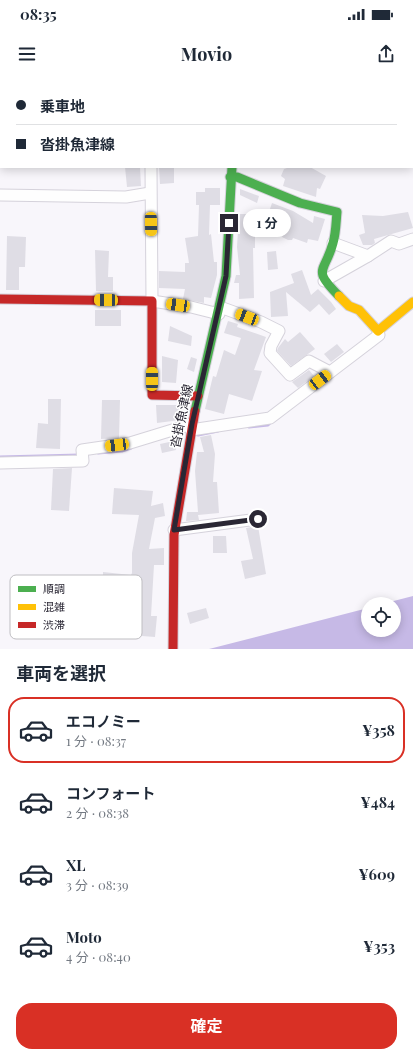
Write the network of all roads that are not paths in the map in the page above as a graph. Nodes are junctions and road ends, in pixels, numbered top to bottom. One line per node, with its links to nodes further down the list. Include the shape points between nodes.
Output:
1 (151, 168): 4 (street)
2 (232, 168): 3 (street, 沓掛魚津線)
3 (230, 177): 7 (street, via 237,177 300,203 337,212); 13 (street, 沓掛魚津線, via 226,276)
4 (150, 193): 5 (street, via 126,197); 11 (street)
5 (0, 195)
6 (413, 240): 8 (street, via 400,244 391,241)
7 (333, 243): 8 (street); 9 (street, via 322,268)
8 (368, 256): 9 (street)
9 (324, 281): 14 (street, via 349,306 359,310)
10 (0, 299): 11 (street)
11 (152, 301): 13 (street); 16 (street, via 152,395)
12 (413, 302): 14 (street)
13 (219, 310): 15 (street, via 261,322 280,331 270,353 290,376 309,361); 16 (street, 沓掛魚津線)
14 (378, 331): 15 (street, via 378,335)
15 (330, 372): 17 (street, via 270,418)
16 (198, 396): 17 (street, 沓掛魚津線)
17 (192, 427): 18 (street, via 130,443 82,450 83,461); 20 (street, 沓掛魚津線)
18 (0, 463)
19 (258, 519): 20 (street)
20 (174, 530): 21 (street, 沓掛魚津線)
21 (173, 649)

